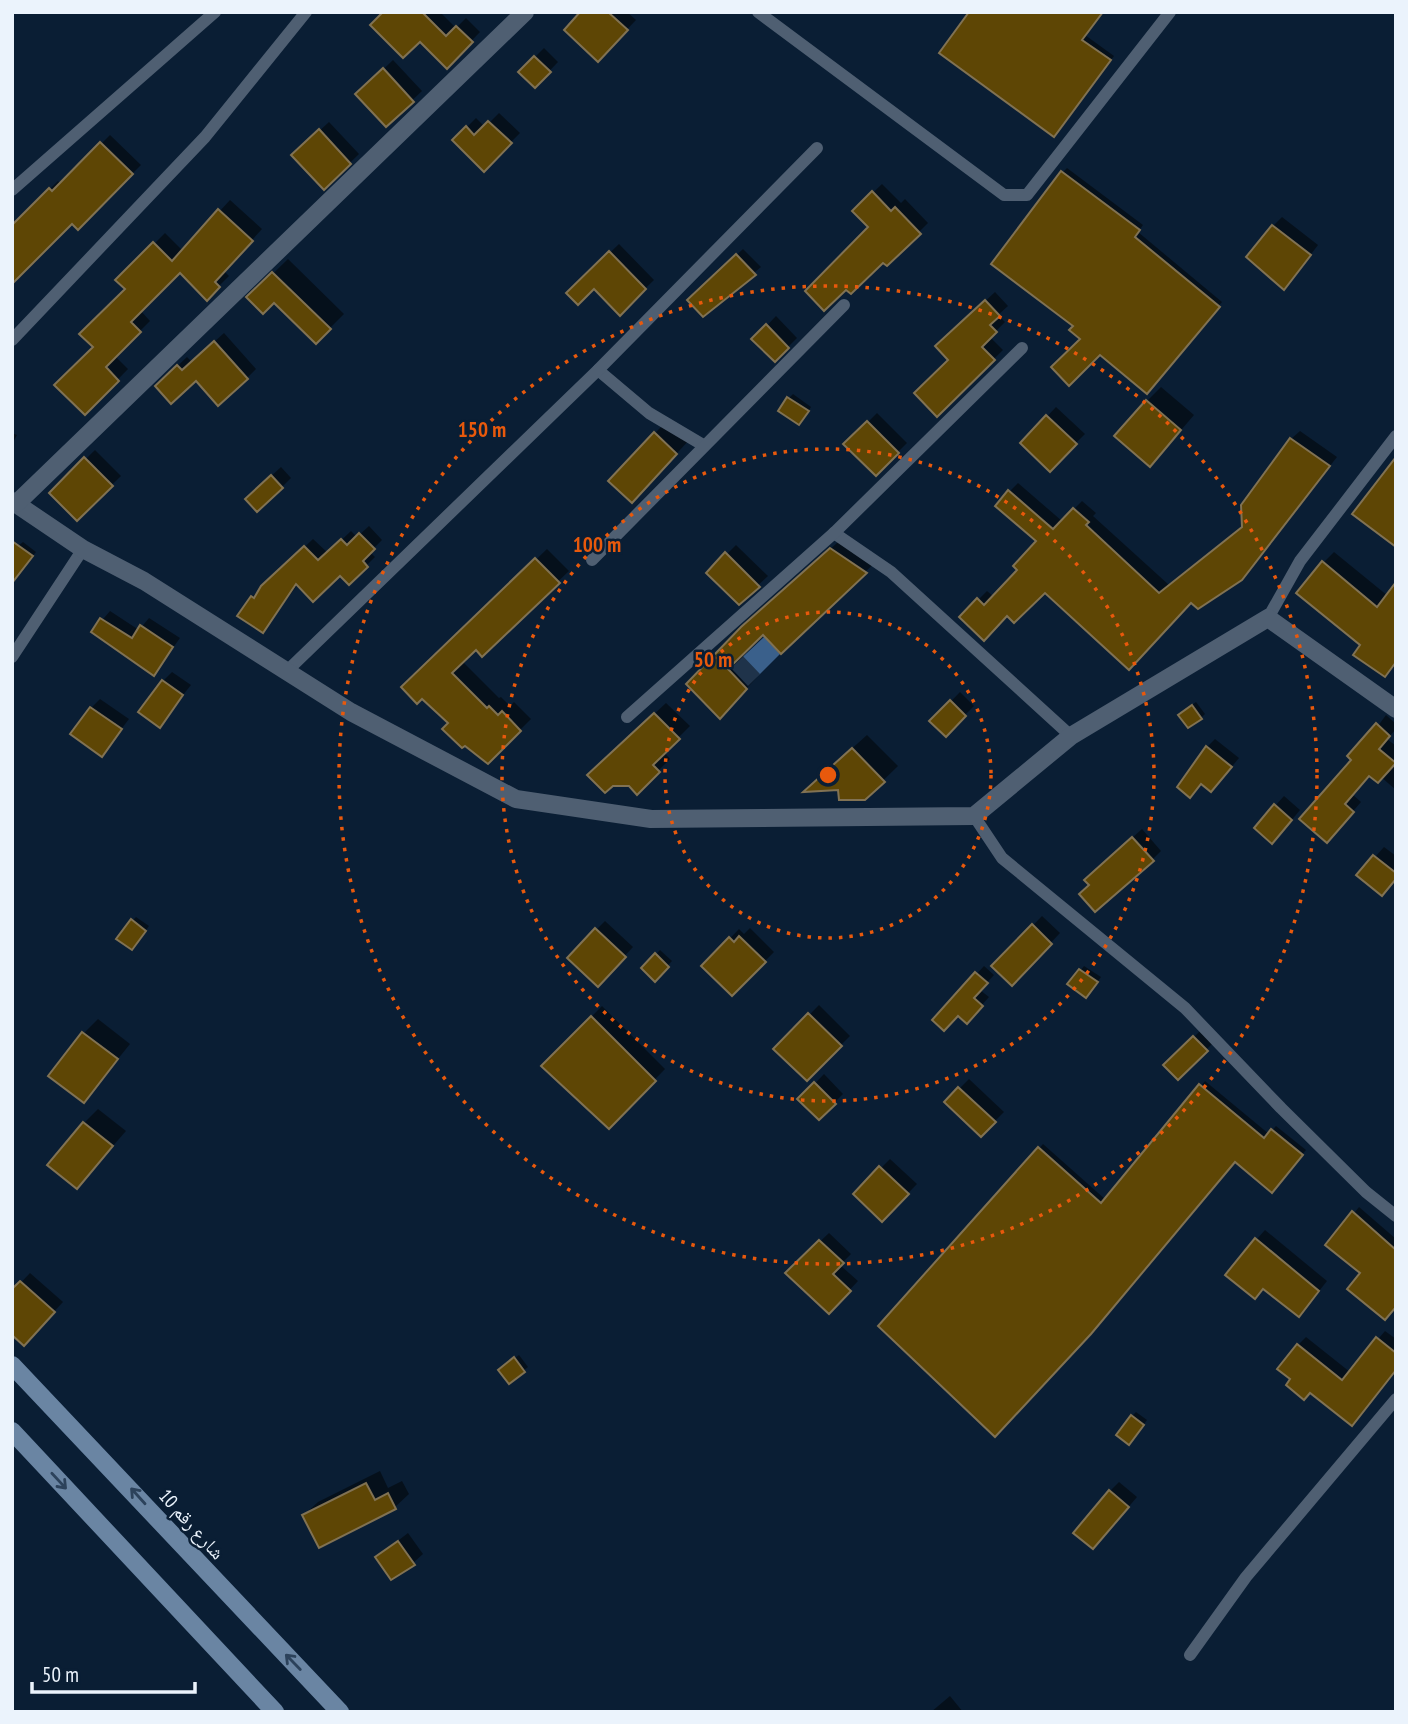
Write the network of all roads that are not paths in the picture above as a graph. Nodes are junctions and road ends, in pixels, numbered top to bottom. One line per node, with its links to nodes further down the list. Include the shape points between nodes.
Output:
1 (215, 12): 7 (lane)
2 (306, 12): 9 (lane, via 205,137)
3 (525, 12): 14 (street)
4 (758, 12): 5 (lane, via 1004,195 1027,195)
5 (1170, 12)
6 (817, 148): 11 (lane)
7 (12, 190)
8 (844, 304): 13 (lane)
9 (12, 340)
10 (1022, 348): 15 (lane)
11 (598, 370): 13 (lane, via 649,412); 20 (lane)
12 (1396, 436): 18 (lane, via 1300,561)
13 (703, 445): 17 (lane)
14 (15, 502): 16 (street)
15 (834, 533): 22 (lane); 23 (lane, via 891,572)
16 (83, 549): 19 (lane); 20 (street)
17 (592, 560)
18 (1268, 618): 21 (street); 23 (street)
19 (12, 657)
20 (288, 670): 24 (street, via 351,712 516,799 652,819)
21 (1396, 709)
22 (627, 717)
23 (1071, 736): 24 (street)
24 (974, 816): 25 (lane, via 1002,858 1185,1008)
25 (1396, 1216)
26 (12, 1365): 31 (main road, شارع رقم 10, one-way to 26)
27 (1396, 1399): 29 (lane, via 1246,1577)
28 (12, 1431): 30 (main road, one-way to 30)
29 (1190, 1655)
30 (275, 1712)
31 (340, 1712)

